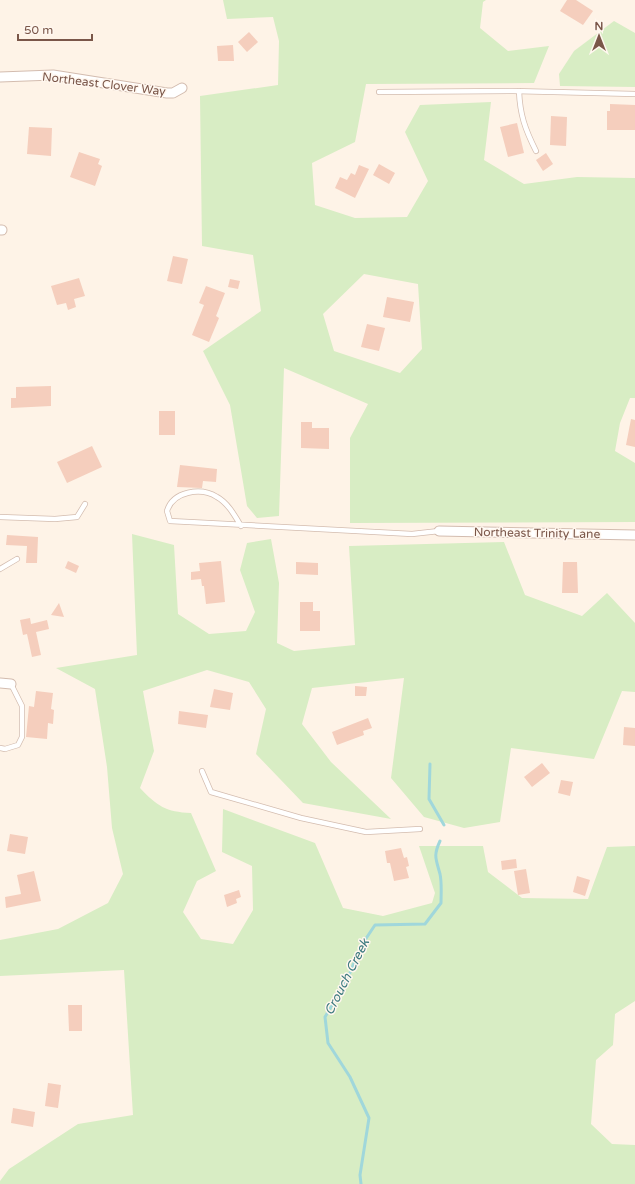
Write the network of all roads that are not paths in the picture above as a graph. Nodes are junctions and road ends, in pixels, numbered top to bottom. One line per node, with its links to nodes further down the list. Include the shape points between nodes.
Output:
1 (0, 77): 2 (street, Northeast Clover Way, via 52,75 167,93)
2 (182, 88)
3 (519, 91): 4 (lane); 5 (lane); 6 (lane, via 520,111)
4 (379, 92)
5 (635, 94)
6 (536, 151)
7 (85, 504): 8 (lane, via 77,517)
8 (0, 517)
9 (241, 526): 9 (lane, via 222,501 209,494 188,493 179,496 172,500 167,511 170,521); 10 (lane, via 412,534)
10 (439, 530): 11 (street, Northeast Trinity Lane)
11 (635, 535)
12 (17, 559): 13 (lane)
13 (0, 569)
14 (0, 683): 15 (street)
15 (10, 684): 16 (lane, via 22,706 22,737 18,745)
16 (0, 748)
17 (202, 771): 18 (lane, via 211,792 301,818 366,832)
18 (420, 829)

